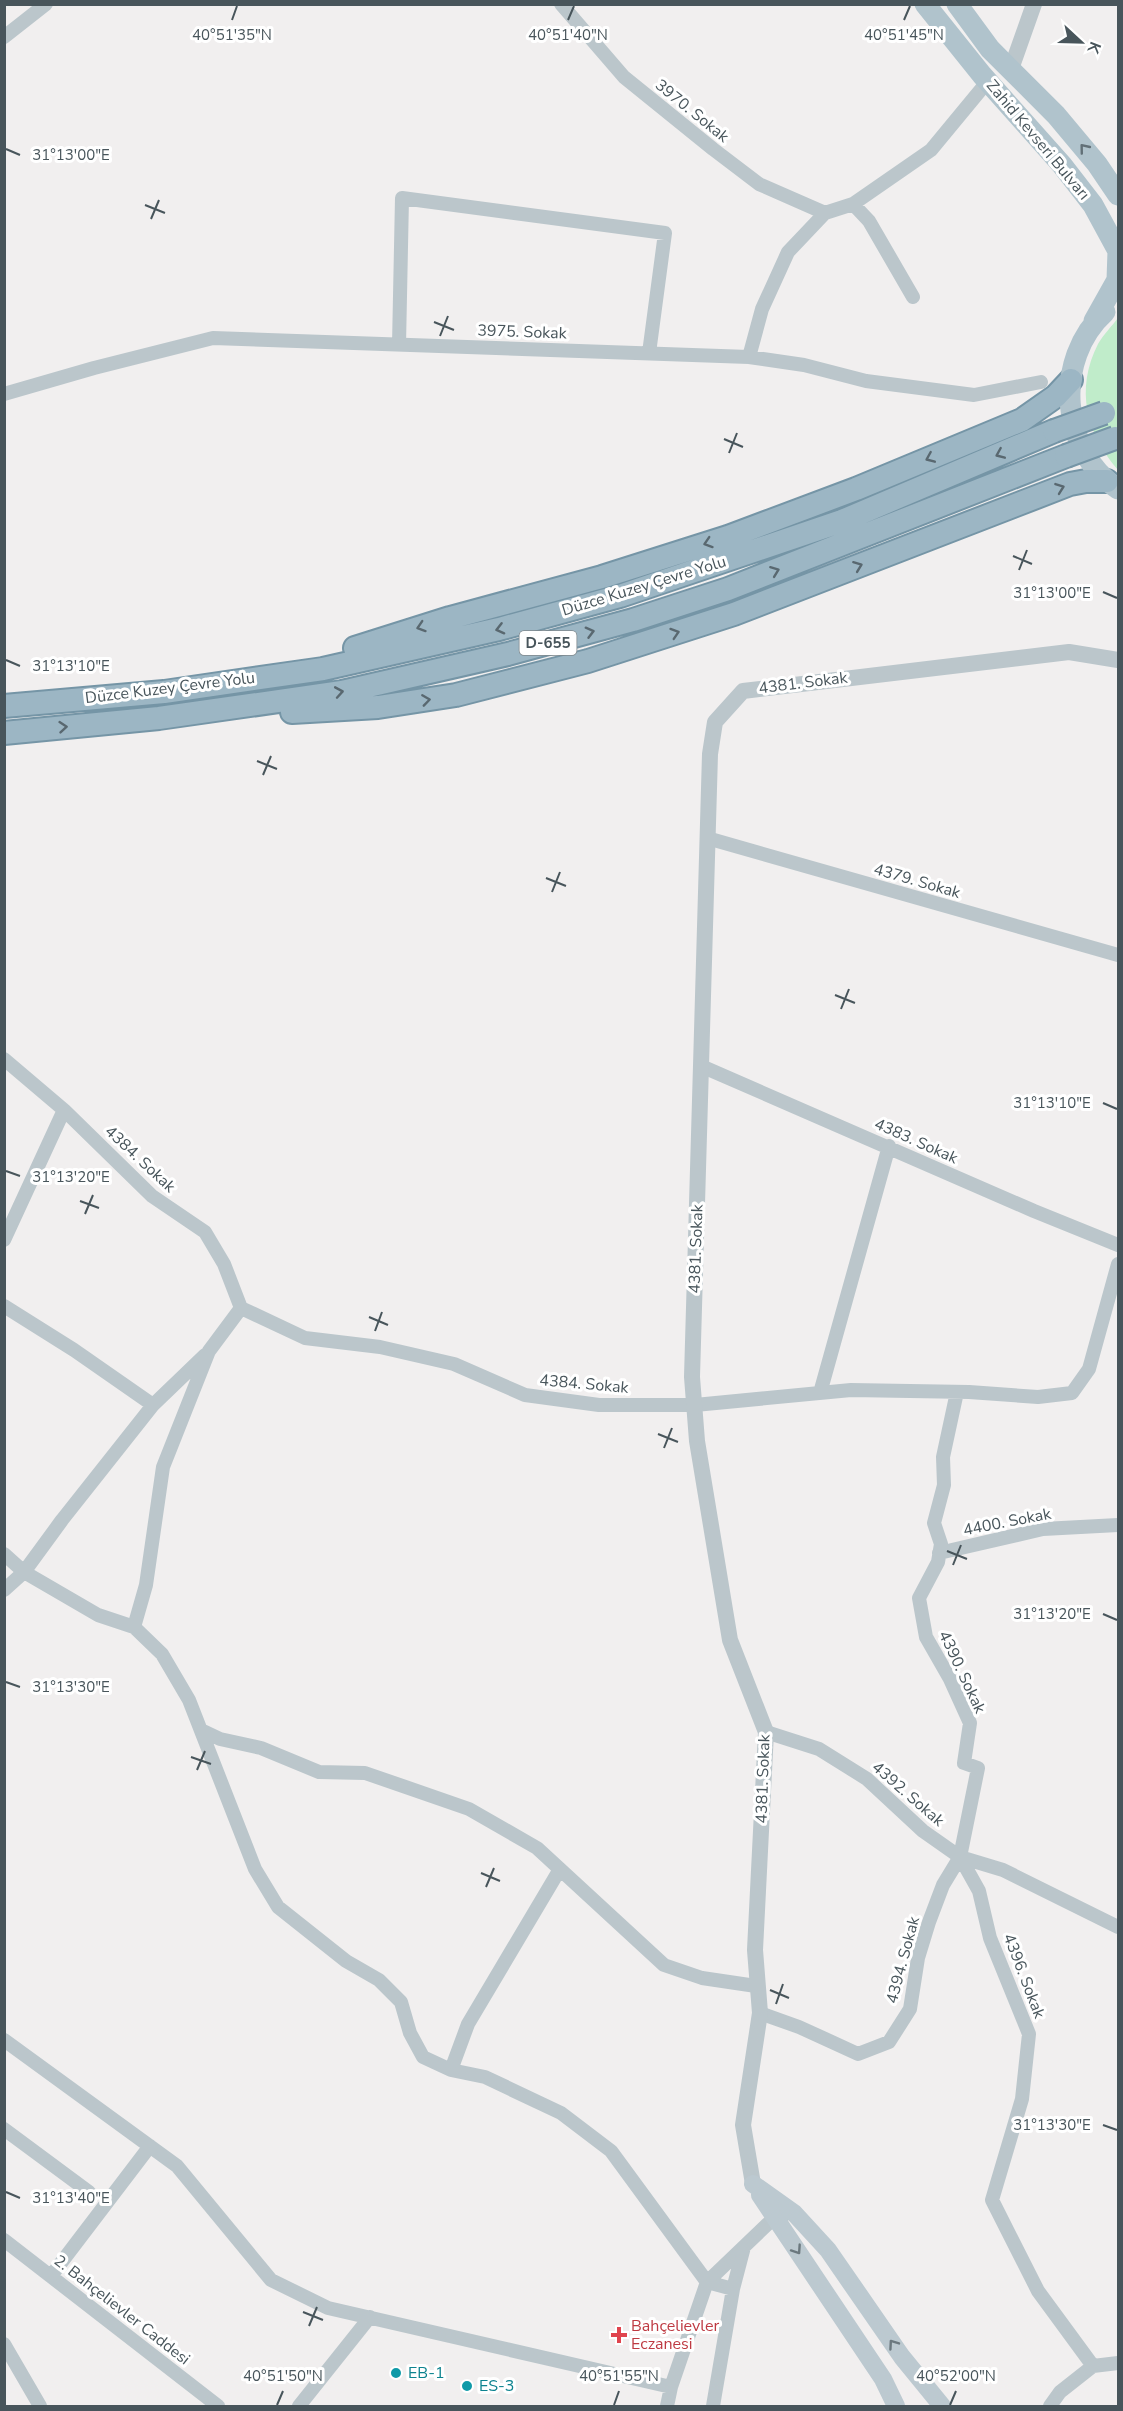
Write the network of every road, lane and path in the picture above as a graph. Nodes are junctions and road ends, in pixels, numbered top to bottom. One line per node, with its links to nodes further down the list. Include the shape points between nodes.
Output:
1 (46, 4): 6 (street)
2 (561, 4): 11 (street, 3970. Sokak, via 624,77 712,149 759,184)
3 (925, 4): 8 (main road, Zahid Kevseri Bulvarı)
4 (957, 4): 7 (main road, Zahid Kevseri Bulvarı, via 990,49)
5 (1034, 4): 7 (street)
6 (4, 36)
7 (1011, 69): 9 (main road, Zahid Kevseri Bulvarı, one-way to 7, via 1056,115)
8 (987, 81): 10 (street, via 931,150); 14 (main road, Zahid Kevseri Bulvarı, via 1087,197 1118,251 1117,280)
9 (1119, 195)
10 (853, 204): 11 (street); 12 (street, via 868,221)
11 (825, 213): 17 (street, via 788,252 762,309)
12 (913, 297)
13 (1119, 300): 14 (main road)
14 (1094, 321): 18 (main road, Zahid Kevseri Bulvarı, via 1075,356)
15 (399, 345): 16 (street, 3975. Sokak); 16 (street, via 402,198 665,233); 20 (street, 3975. Sokak, via 213,338)
16 (649, 353): 17 (street, 3975. Sokak)
17 (749, 357): 19 (street, 3975. Sokak, via 804,365 866,381 974,395)
18 (1071, 380): 23 (main road, Zahid Kevseri Bulvarı, via 1073,426 1086,456); 25 (highway, one-way to 25, via 1022,420 728,537 347,651)
19 (1041, 382)
20 (4, 394)
21 (1111, 410): 25 (highway, Düzce Kuzey Çevre Yolu / D-655, one-way to 25, bridge, via 842,521 620,596 499,629 323,669)
22 (1117, 437): 27 (highway, Düzce Kuzey Çevre Yolu / D-655, one-way to 22, bridge, via 342,692 633,620 728,589)
23 (1113, 485): 27 (highway, one-way to 23, via 367,707 456,695 588,661 734,614 1070,484 1086,481)
24 (1119, 660): 29 (street, 4381. Sokak, via 1069,652 743,691 715,722 710,754)
25 (164, 692): 26 (highway, Düzce Kuzey Çevre Yolu / D-655)
26 (4, 706)
27 (159, 718): 28 (highway, Düzce Kuzey Çevre Yolu / D-655, one-way to 27)
28 (4, 733)
29 (708, 838): 30 (street, 4379. Sokak); 32 (street, 4381. Sokak)
30 (1119, 955)
31 (4, 1059): 33 (street, 4384. Sokak)
32 (701, 1066): 34 (street, 4383. Sokak); 44 (street, 4381. Sokak, via 692,1377)
33 (64, 1110): 35 (street); 39 (street, 4384. Sokak, via 152,1196 205,1232 224,1264)
34 (889, 1146): 36 (street, 4383. Sokak); 42 (street)
35 (4, 1240)
36 (1119, 1245)
37 (1119, 1264): 41 (street, 4384. Sokak, via 1089,1369 1072,1393 1038,1397)
38 (4, 1306): 43 (street)
39 (241, 1308): 40 (street); 44 (street, 4384. Sokak, via 304,1338 380,1347 454,1364 525,1395 599,1405)
40 (209, 1351): 43 (street); 50 (street, via 163,1467 146,1585)
41 (957, 1392): 42 (street, 4384. Sokak); 47 (street, via 943,1457 944,1485 934,1523 941,1544)
42 (820, 1393): 44 (street, 4384. Sokak)
43 (153, 1405): 48 (street)
44 (695, 1405): 52 (street, 4381. Sokak, via 697,1441 730,1640)
45 (1119, 1525): 47 (street, 4400. Sokak, via 1043,1529)
46 (4, 1554): 48 (street)
47 (939, 1554): 53 (street, 4390. Sokak, via 919,1598 926,1636 970,1723 964,1763 978,1768)
48 (24, 1572): 49 (street); 50 (street, via 98,1616)
49 (4, 1590)
50 (134, 1627): 51 (street, via 162,1654 189,1700)
51 (201, 1730): 54 (street, via 220,1739 261,1748 319,1772 365,1773 469,1809 537,1848); 59 (street, via 255,1869 278,1907 346,1961 379,1980 401,2002 423,2057)
52 (766, 1732): 53 (street, 4392. Sokak, via 819,1749 867,1779 923,1831); 56 (street, 4381. Sokak)
53 (960, 1857): 55 (street, via 1003,1870); 57 (street, 4394. Sokak, via 942,1885 918,1958 910,2009 889,2042 858,2054); 74 (street, 4396. Sokak, via 979,1891 990,1938 1029,2034 1022,2098 992,2200 1038,2290)
54 (560, 1869): 56 (street, via 664,1965 702,1978); 59 (street, via 468,2024)
55 (1119, 1927)
56 (756, 1986): 57 (street, 4381. Sokak)
57 (760, 2013): 62 (street, 4381. Sokak, via 743,2125)
58 (4, 2040): 61 (street)
59 (451, 2070): 69 (street, via 485,2077 561,2113 611,2151)
60 (4, 2129): 63 (street)
61 (150, 2146): 68 (street); 71 (street, via 177,2166 271,2280 328,2308)
62 (753, 2184): 64 (main road); 65 (main road)
63 (89, 2192)
64 (794, 2213): 65 (street); 82 (main road, one-way to 64, via 902,2357 828,2250)
65 (775, 2217): 67 (street); 81 (main road, one-way to 81, via 883,2379)
66 (4, 2240): 68 (street, 2. Bahçelievler Caddesi)
67 (744, 2247): 69 (street); 70 (street)
68 (51, 2276): 77 (street, 2. Bahçelievler Caddesi)
69 (707, 2282): 70 (street); 75 (street)
70 (733, 2289): 80 (street)
71 (370, 2318): 75 (street); 78 (street)
72 (4, 2344): 76 (street)
73 (1119, 2363): 74 (street)
74 (1093, 2366): 83 (street, via 1060,2392)
75 (671, 2386): 79 (street)
76 (40, 2406)
77 (218, 2406)
78 (299, 2406)
79 (667, 2406)
80 (713, 2406)
81 (896, 2406)
82 (942, 2406)
83 (1050, 2406)

